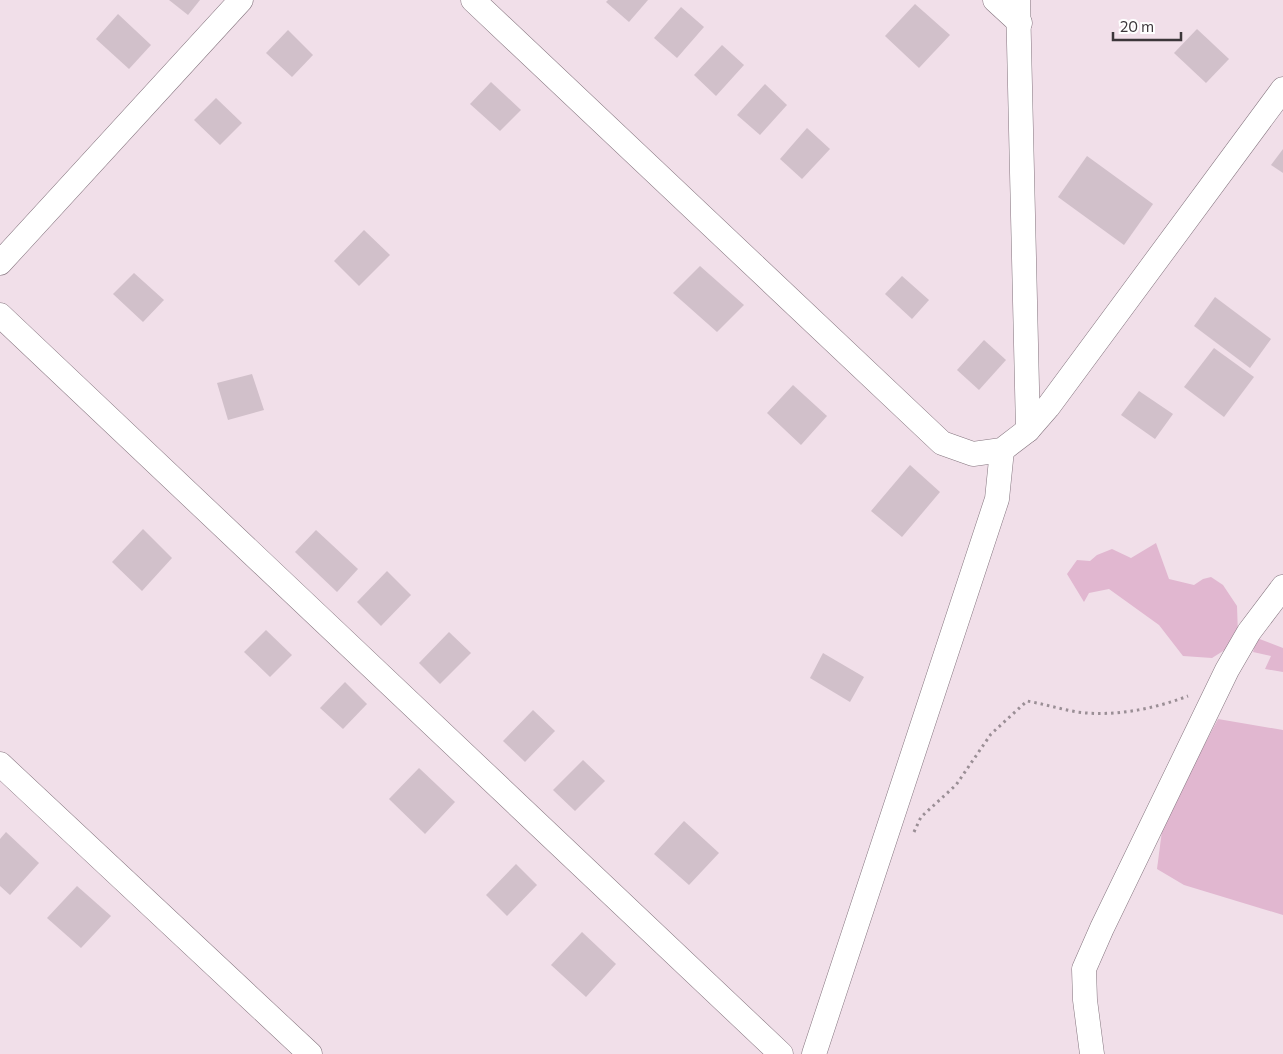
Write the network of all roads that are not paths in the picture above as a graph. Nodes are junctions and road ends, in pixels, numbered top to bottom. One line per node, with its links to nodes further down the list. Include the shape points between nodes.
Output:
1 (241, 0): 6 (street)
2 (473, 0): 9 (street, via 942,443 973,454)
3 (995, 0): 4 (street)
4 (1019, 11): 8 (street)
5 (1283, 88): 8 (street)
6 (0, 263)
7 (0, 315): 13 (street)
8 (1028, 430): 9 (street)
9 (1002, 450): 14 (street, via 997,498)
10 (1283, 587): 15 (street, via 1249,632 1221,684 1084,969)
11 (0, 764): 12 (street)
12 (310, 1054)
13 (780, 1054)
14 (814, 1054)
15 (1092, 1054)

